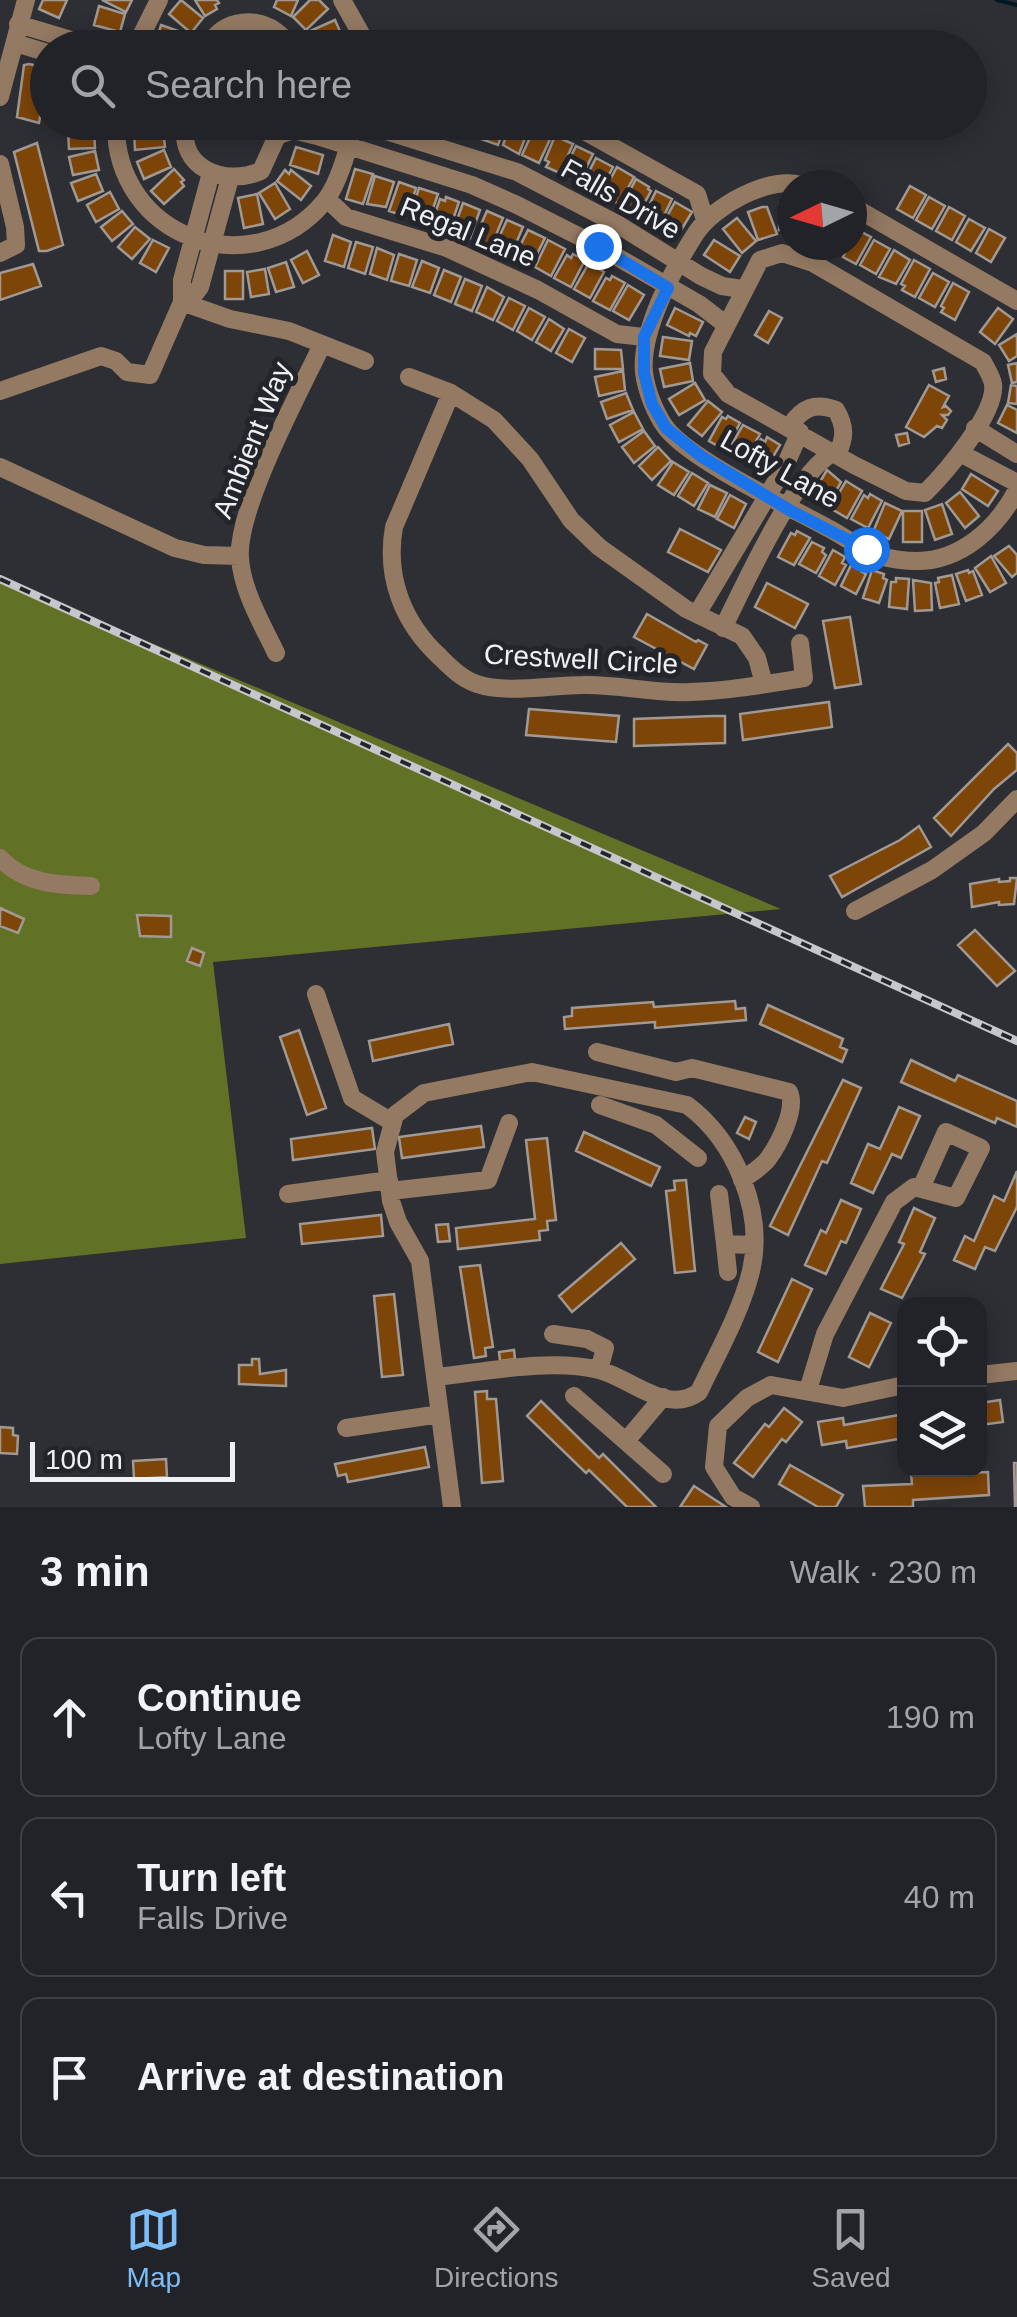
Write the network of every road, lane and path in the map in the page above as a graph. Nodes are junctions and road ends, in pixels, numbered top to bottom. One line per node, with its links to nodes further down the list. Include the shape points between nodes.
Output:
1 (26, 0): 4 (street)
2 (159, 0): 6 (street)
3 (342, 0): 9 (street)
4 (18, 24): 5 (street); 10 (street)
5 (38, 30)
6 (144, 30)
7 (220, 30): 8 (street, via 251,22)
8 (274, 30)
9 (359, 30)
10 (15, 44): 11 (street); 12 (street)
11 (30, 48)
12 (0, 97)
13 (117, 140): 28 (street, via 118,158 138,200 166,226)
14 (186, 140): 22 (street, via 199,167)
15 (276, 140): 23 (street, Falls Drive, via 260,171)
16 (328, 140): 20 (street, Falls Drive)
17 (351, 140): 20 (street, Falls Drive)
18 (414, 140): 31 (street, Falls Drive, via 517,172)
19 (600, 140): 27 (street, via 697,194)
20 (349, 146): 25 (street); 32 (street, Falls Drive, via 472,184)
21 (0, 164): 30 (street, via 16,245)
22 (211, 172): 23 (street); 28 (street)
23 (230, 178): 29 (street)
24 (777, 186): 27 (street, via 728,203)
25 (327, 199): 29 (street, via 272,240); 37 (street, Regal Lane, via 346,216 447,248 617,334)
26 (867, 215): 34 (street)
27 (705, 220): 31 (street)
28 (192, 235): 29 (street); 35 (street)
29 (212, 242): 35 (street, via 200,287)
30 (0, 254)
31 (678, 264): 32 (street); 33 (street, Falls Drive)
32 (668, 288): 36 (street, Falls Drive); 37 (street)
33 (742, 289): 36 (street); 43 (street, via 760,260 782,253 813,263 966,349 983,362 993,383 992,399)
34 (1017, 301)
35 (182, 302): 38 (street); 41 (street, via 150,376 127,372 102,356)
36 (725, 324): 44 (street, via 712,374 728,394)
37 (644, 337): 51 (street, Lofty Lane, via 644,373 666,428)
38 (322, 347): 39 (street); 53 (street, Ambient Way, via 256,487)
39 (365, 362)
40 (409, 377): 42 (street, Crestwell Circle)
41 (0, 391)
42 (451, 393): 54 (street, Crestwell Circle, via 494,420 599,547); 58 (street, Crestwell Circle, via 390,549 404,614 430,648 466,680 504,688 588,684 691,692)
43 (975, 428): 45 (street); 47 (street)
44 (795, 429): 46 (street); 46 (street, via 803,410 836,410 845,438); 51 (street, Crestwell Circle, via 784,468)
45 (960, 453): 46 (street, via 926,493 916,494); 49 (street)
46 (835, 454): 52 (street, via 820,460)
47 (1017, 454)
48 (0, 467): 53 (street, Ambient Way, via 175,548)
49 (1017, 483)
50 (1017, 490): 52 (street, Lofty Lane, via 967,547 932,560 882,557)
51 (767, 494): 52 (street, Lofty Lane); 54 (street, Crestwell Circle)
52 (787, 508): 55 (street)
53 (239, 556): 57 (street, Ambient Way)
54 (697, 614): 55 (street, Crestwell Circle)
55 (723, 628): 58 (street, Crestwell Circle, via 742,636 758,658)
56 (800, 644): 58 (street, via 804,678)
57 (276, 653)
58 (764, 684)
59 (1017, 799): 62 (street, via 932,870)
60 (0, 858): 61 (street, via 25,877)
61 (91, 886)
62 (855, 911)
63 (316, 994): 68 (street, via 352,1098)
64 (598, 1052): 65 (street)
65 (676, 1072): 66 (street); 72 (street, via 692,1068 793,1097 767,1161)
66 (662, 1098): 68 (street, via 532,1072 424,1093); 69 (street); 72 (street, via 696,1112)
67 (600, 1105): 69 (street)
68 (392, 1122): 73 (street, via 385,1152)
69 (649, 1122): 71 (street)
70 (509, 1123): 73 (street, via 488,1180)
71 (698, 1158)
72 (742, 1180): 78 (street)
73 (389, 1186): 75 (street); 84 (street, via 398,1222 420,1262)
74 (921, 1188): 86 (street, via 894,1202 825,1334)
75 (288, 1194)
76 (718, 1194): 77 (street)
77 (725, 1244): 78 (street); 79 (street)
78 (754, 1244): 88 (street, via 751,1272 699,1392 688,1400)
79 (728, 1272)
80 (553, 1334): 81 (street, via 605,1348)
81 (599, 1370): 84 (street, via 544,1366); 88 (street)
82 (1017, 1370): 83 (street)
83 (987, 1375)
84 (436, 1378): 89 (street)
85 (897, 1386): 86 (street, via 842,1398)
86 (808, 1390): 94 (street, via 771,1384 718,1426 714,1467 733,1496)
87 (574, 1396): 91 (street)
88 (662, 1397): 91 (street)
89 (440, 1414): 90 (street); 93 (street)
90 (346, 1428)
91 (626, 1441): 92 (street)
92 (663, 1474)
93 (452, 1507)
94 (751, 1507)

